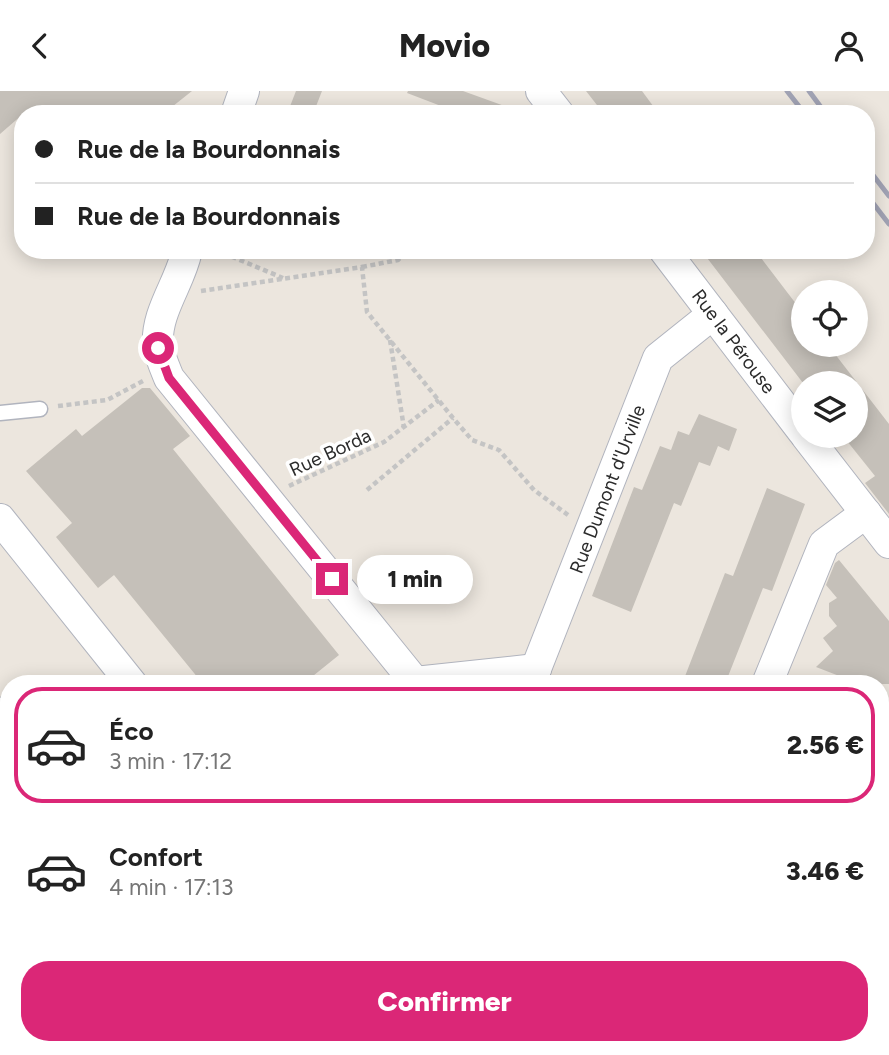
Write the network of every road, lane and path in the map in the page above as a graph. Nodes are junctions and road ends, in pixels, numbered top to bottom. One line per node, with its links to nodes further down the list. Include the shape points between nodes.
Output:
1 (541, 91): 2 (street)
2 (552, 105)
3 (185, 259): 9 (street)
4 (238, 259): 8 (path)
5 (399, 259): 7 (path)
6 (671, 259): 10 (street, Rue la Pérouse)
7 (362, 267): 8 (path); 11 (path, via 367,312)
8 (286, 278): 9 (path, via 194,292)
9 (175, 285): 12 (street, via 159,327 158,348)
10 (712, 314): 16 (street, Rue la Pérouse); 24 (street, Rue Dumont d'Urville, via 658,358)
11 (389, 339): 13 (path); 18 (path)
12 (166, 369): 14 (path, via 107,400); 21 (street)
13 (439, 400): 17 (path); 18 (path, Rue Borda)
14 (40, 409): 15 (lane)
15 (0, 413)
16 (791, 416)
17 (453, 418): 20 (path); 24 (path, via 472,440 499,450 534,490)
18 (404, 428): 21 (path, Rue Borda, via 384,442)
19 (816, 448): 22 (street, Rue la Pérouse)
20 (367, 490)
21 (266, 497): 27 (street)
22 (866, 513): 25 (street, Rue la Pérouse); 29 (street, via 824,544)
23 (0, 519): 26 (street)
24 (591, 533): 28 (street, Rue Dumont d'Urville)
25 (889, 543)
26 (125, 675)
27 (409, 675)
28 (534, 675)
29 (770, 675)

